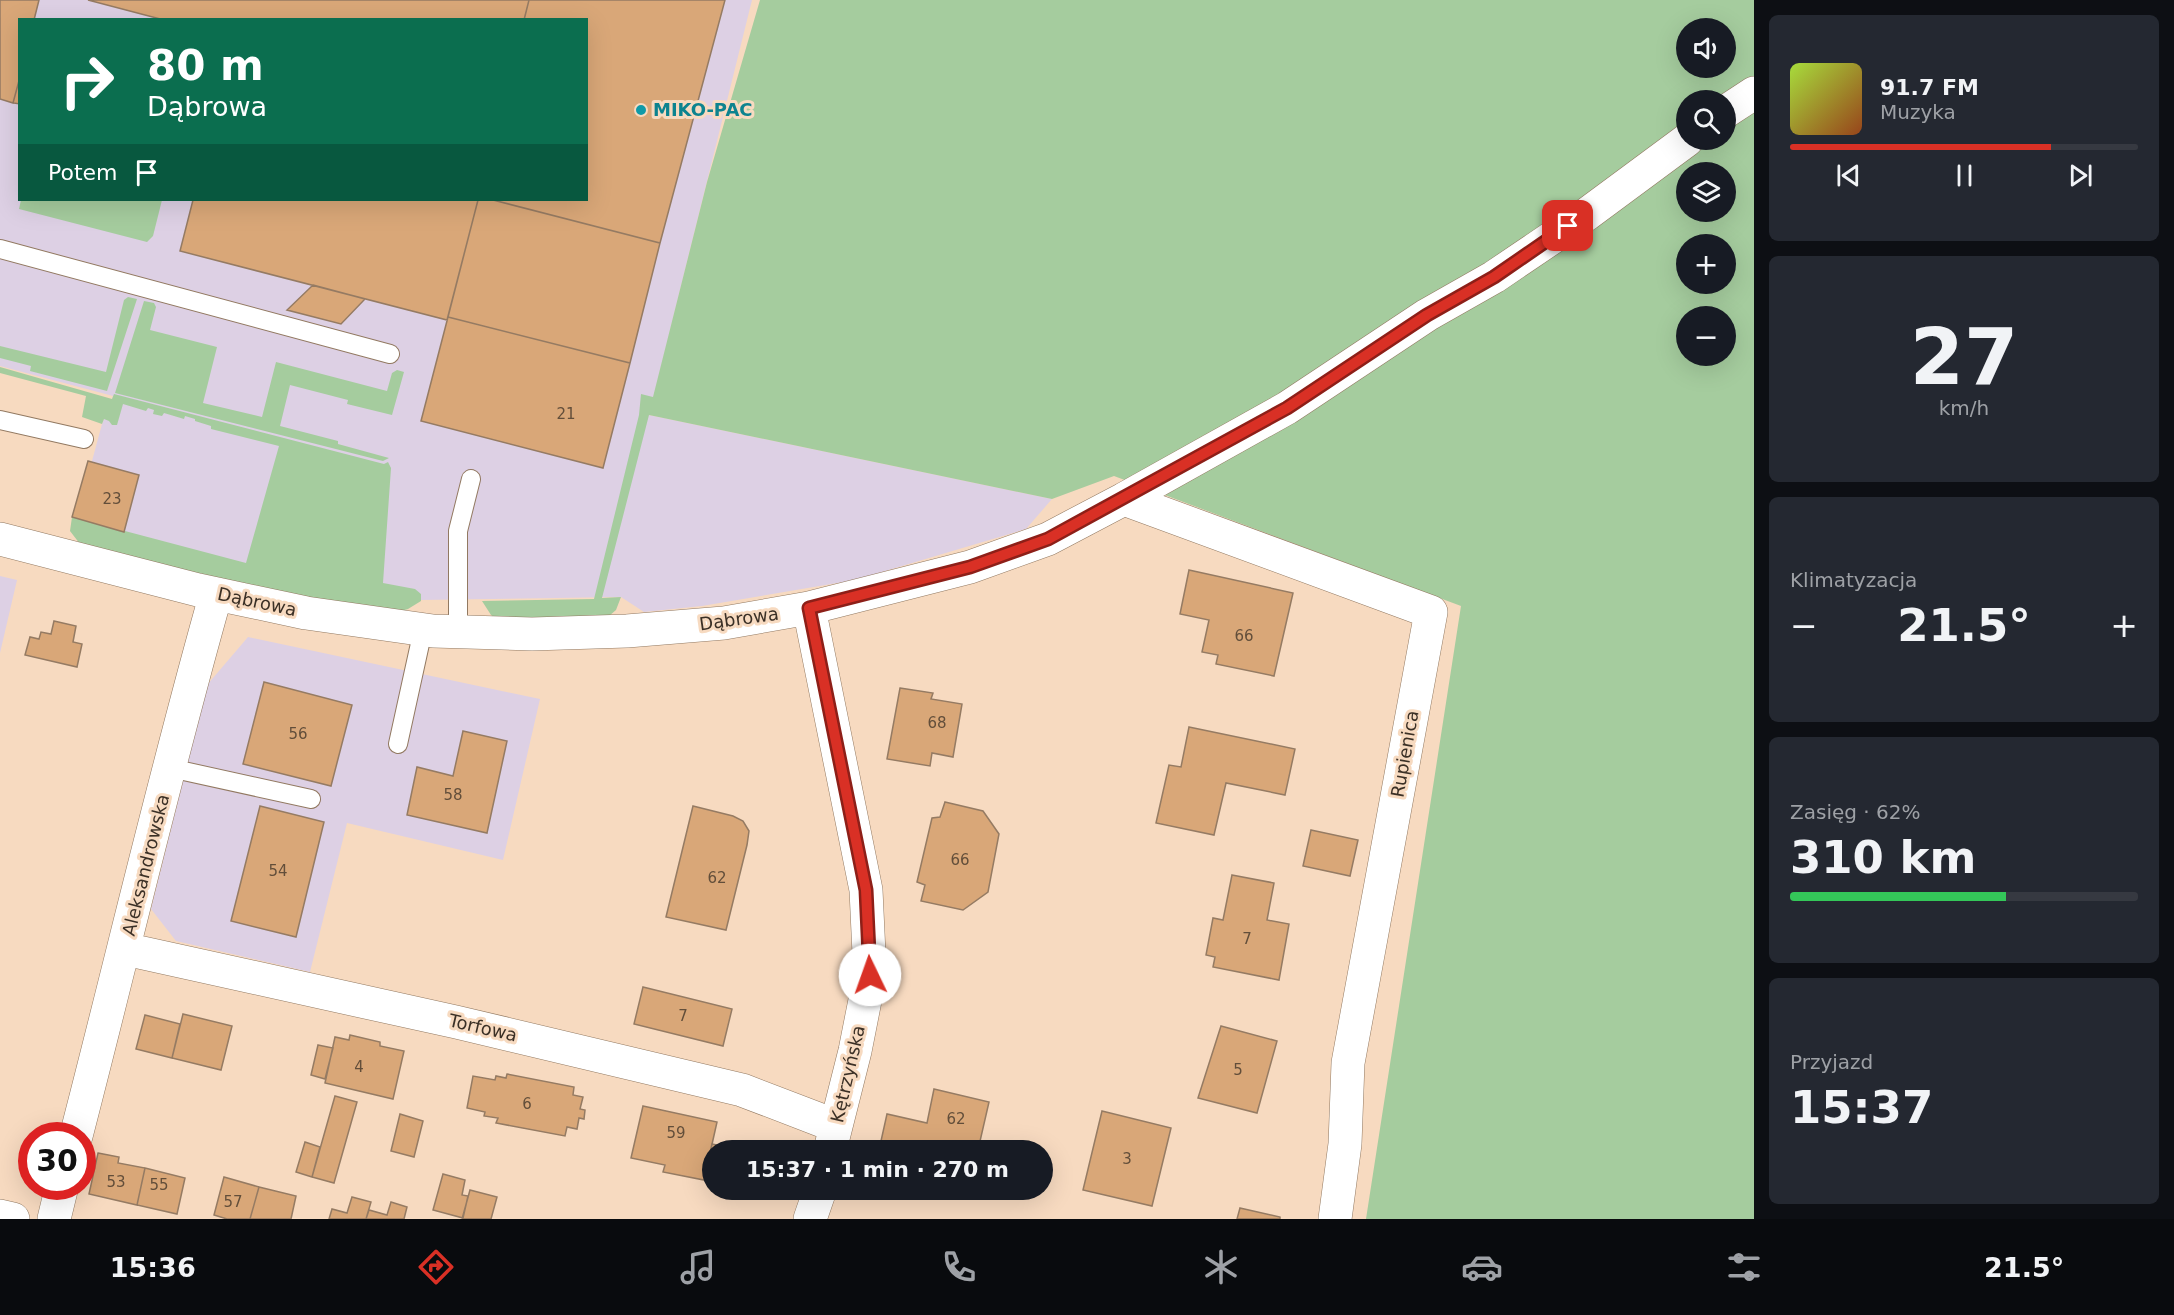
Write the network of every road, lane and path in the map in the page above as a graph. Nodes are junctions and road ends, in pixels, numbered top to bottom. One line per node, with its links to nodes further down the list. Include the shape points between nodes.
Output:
1 (1754, 93): 2 (street)
2 (1736, 105)
3 (1676, 148): 9 (street, Dąbrowa, via 1494,277 1427,315 1287,408)
4 (0, 249): 5 (lane)
5 (390, 354)
6 (0, 420): 7 (lane)
7 (84, 439)
8 (471, 478): 14 (lane, via 458,531)
9 (1124, 499): 12 (street, Dąbrowa, via 1048,539 970,567); 27 (street, Rupienica, via 1431,612 1348,1064 1345,1144)
10 (0, 539): 11 (street, Dąbrowa)
11 (216, 594): 13 (street, Dąbrowa, via 306,613); 16 (street, Aleksandrowska)
12 (809, 608): 14 (street, Dąbrowa, via 724,623 627,631); 20 (street, Kętrzyńska, via 867,900 870,975)
13 (423, 630): 14 (street, Dąbrowa); 15 (lane)
14 (458, 633)
15 (398, 744)
16 (170, 768): 17 (lane); 18 (street, Aleksandrowska)
17 (311, 799)
18 (125, 950): 19 (street, Aleksandrowska); 20 (street, Torfowa, via 456,1022 742,1090)
19 (80, 1122)
20 (833, 1138)
21 (59, 1200): 25 (street)
22 (817, 1200): 26 (street)
23 (0, 1216): 24 (street)
24 (13, 1219)
25 (54, 1219)
26 (810, 1219)
27 (1335, 1219)

